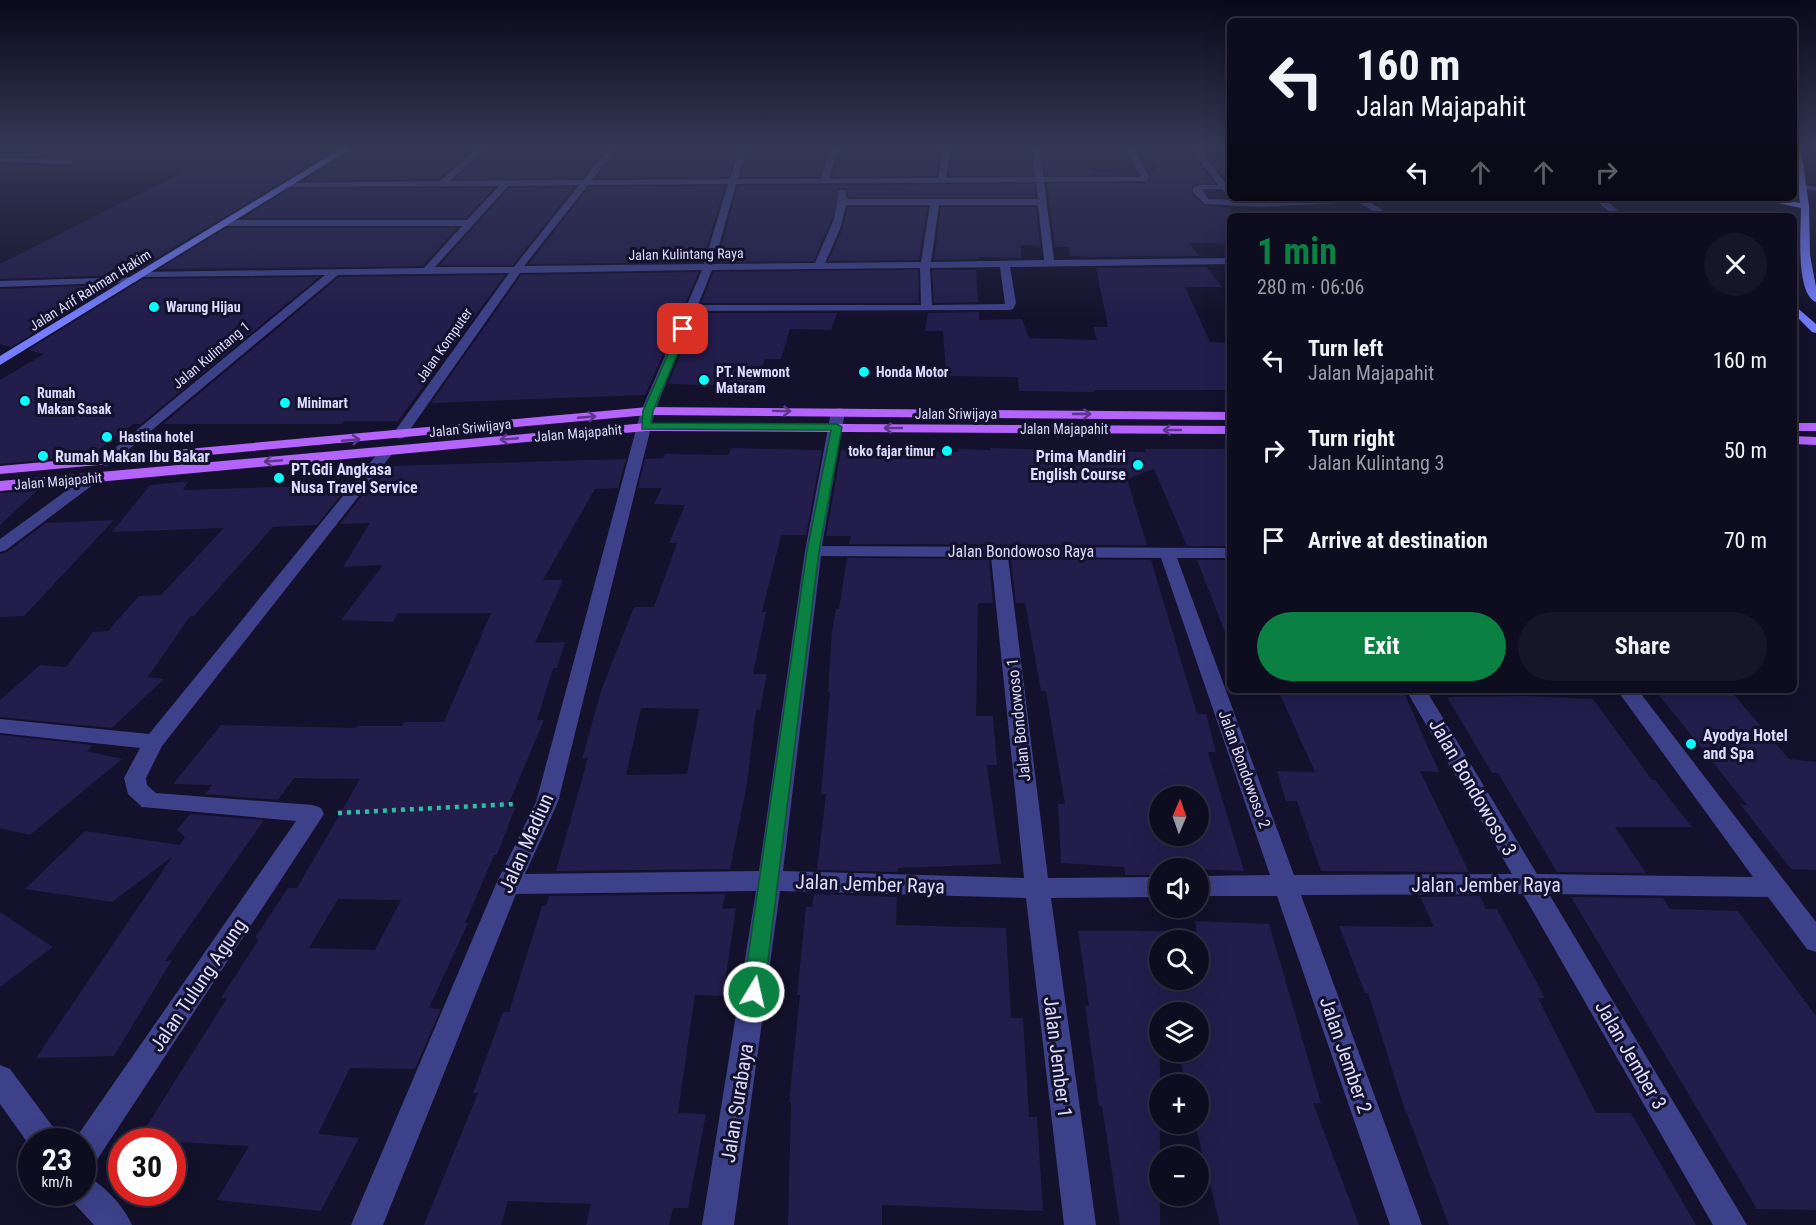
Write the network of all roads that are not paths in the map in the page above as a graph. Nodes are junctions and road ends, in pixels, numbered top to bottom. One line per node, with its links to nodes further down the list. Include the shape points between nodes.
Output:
1 (254, 205): 10 (main road, Jalan Arif Rahman Hakim)
2 (486, 205): 11 (street)
3 (569, 205): 19 (street, Jalan Komputer)
4 (726, 205): 17 (street, Jalan Madiun)
5 (843, 205): 16 (street, via 833,239)
6 (935, 205): 15 (street)
7 (1042, 205): 13 (street)
8 (1798, 205): 9 (main road)
9 (1805, 206): 24 (main road, via 1806,286)
10 (224, 223): 11 (street); 21 (main road, Jalan Arif Rahman Hakim)
11 (470, 223): 18 (street)
12 (1227, 261): 13 (street, Jalan Kulintang Raya)
13 (1049, 263): 14 (street, Jalan Kulintang Raya)
14 (1005, 264): 15 (street, Jalan Kulintang Raya); 26 (street, via 1009,307)
15 (925, 265): 16 (street, Jalan Kulintang Raya); 26 (street)
16 (819, 266): 17 (street, Jalan Kulintang Raya)
17 (708, 268): 19 (street, Jalan Kulintang Raya); 25 (street, Jalan Madiun)
18 (427, 270): 19 (street, Jalan Kulintang Raya); 20 (street, Jalan Kulintang Raya)
19 (516, 271): 38 (street, Jalan Komputer)
20 (336, 272): 21 (street, Jalan Kulintang Raya); 39 (street, Jalan Kulintang 1)
21 (142, 274): 22 (main road, Jalan Arif Rahman Hakim)
22 (132, 280): 23 (street); 29 (main road, Jalan Arif Rahman Hakim)
23 (0, 284)
24 (1816, 299)
25 (692, 308): 26 (street); 31 (street, Jalan Madiun)
26 (927, 308)
27 (1797, 311): 28 (main road)
28 (1816, 330)
29 (0, 361)
30 (1227, 416): 32 (main road, Jalan Sriwijaya, one-way to 30, via 921,415)
31 (647, 419): 32 (main road, Jalan Majapahit); 38 (main road, Jalan Majapahit); 53 (street, Jalan Madiun, via 548,802)
32 (837, 420): 35 (main road, Jalan Majapahit, one-way to 32); 44 (street, Jalan Surabaya)
33 (1797, 427): 34 (main road)
34 (1816, 428)
35 (1227, 430)
36 (1797, 440): 37 (main road)
37 (1816, 441)
38 (393, 443): 39 (main road, one-way to 38); 41 (main road, Jalan Majapahit, one-way to 41); 51 (street)
39 (105, 462): 40 (main road)
40 (0, 470)
41 (93, 478): 42 (main road, Jalan Majapahit); 43 (street)
42 (0, 486)
43 (0, 547)
44 (813, 551): 45 (street, Jalan Bondowoso Raya); 52 (street, Jalan Surabaya)
45 (999, 551): 46 (street, Jalan Bondowoso Raya); 59 (street, Jalan Bondowoso 1)
46 (1167, 552): 47 (street, Jalan Bondowoso Raya); 55 (street, Jalan Bondowoso 2)
47 (1227, 553)
48 (1418, 693): 54 (street, Jalan Bondowoso 3)
49 (1629, 693): 57 (street)
50 (0, 726): 51 (street)
51 (154, 742): 63 (street, Jalan Tulung Agung, via 135,778 136,789 150,801 313,814)
52 (770, 881): 53 (street, Jalan Jember Raya); 59 (street, Jalan Jember Raya); 67 (street, Jalan Surabaya)
53 (508, 884): 66 (street, Jalan Madiun)
54 (1530, 884): 55 (street, Jalan Jember Raya); 57 (street, Jalan Jember Raya); 70 (street, Jalan Jember 3)
55 (1287, 885): 56 (street, Jalan Jember Raya); 69 (street, Jalan Jember 2)
56 (1209, 886)
57 (1773, 886): 60 (street)
58 (1149, 887): 59 (street, Jalan Jember Raya)
59 (1037, 888): 68 (street, Jalan Jember 1)
60 (1816, 941)
61 (0, 1079): 62 (street)
62 (35, 1128)
63 (96, 1134)
64 (96, 1204): 65 (street)
65 (116, 1225)
66 (367, 1225)
67 (718, 1225)
68 (1080, 1225)
69 (1406, 1225)
70 (1731, 1225)

